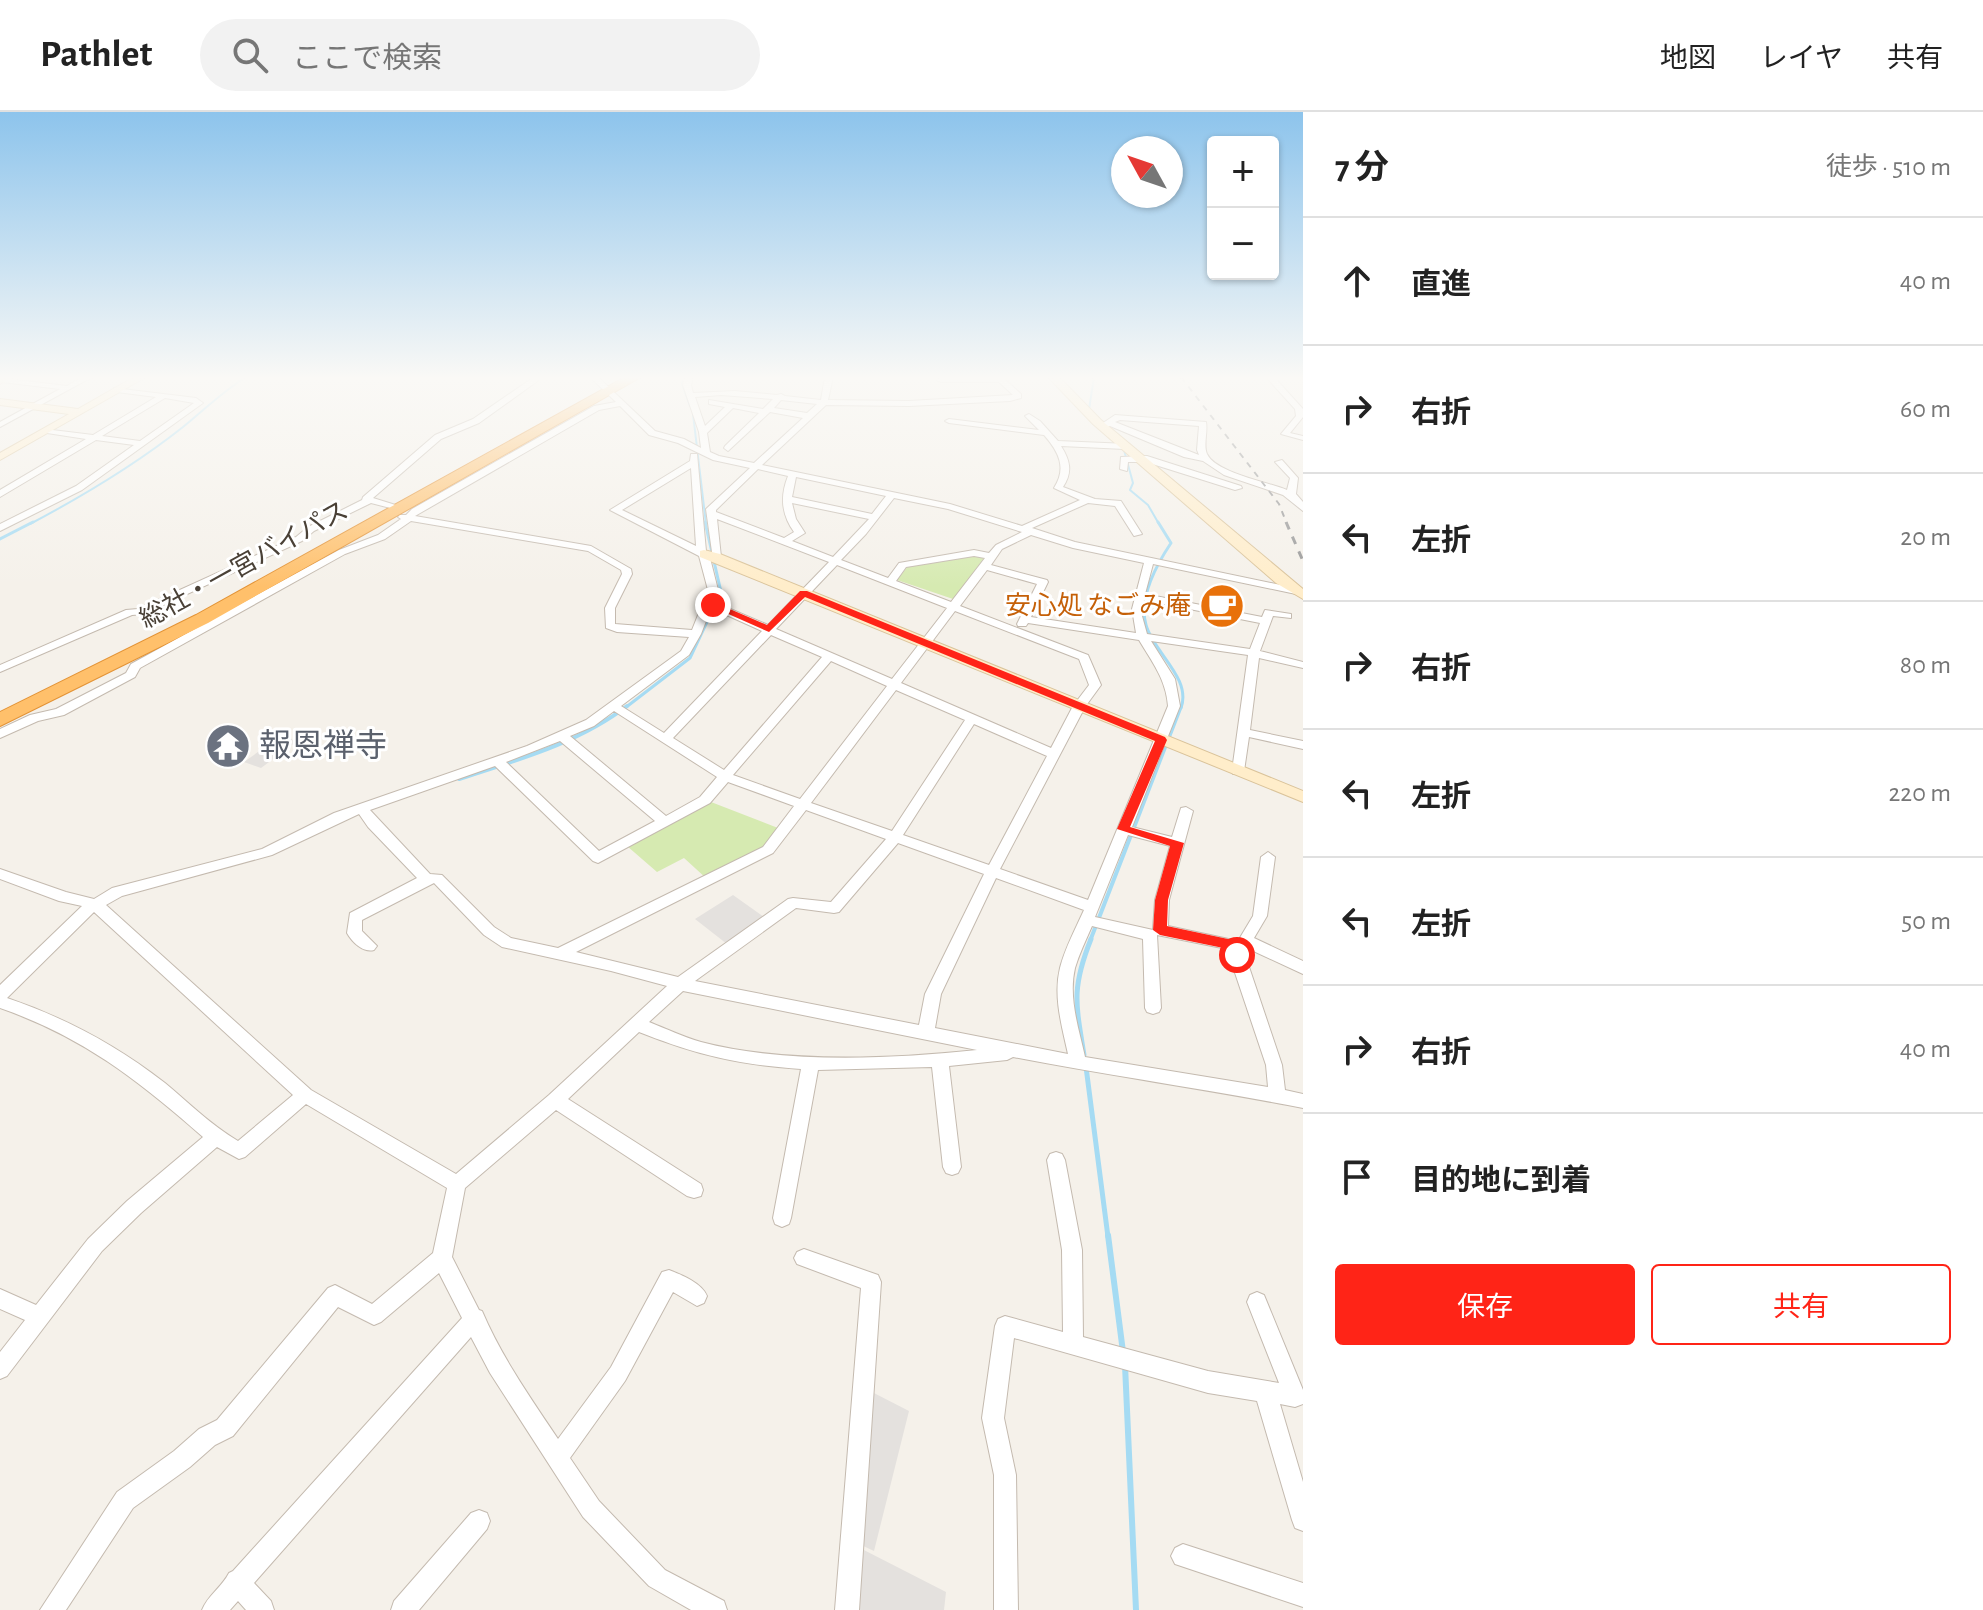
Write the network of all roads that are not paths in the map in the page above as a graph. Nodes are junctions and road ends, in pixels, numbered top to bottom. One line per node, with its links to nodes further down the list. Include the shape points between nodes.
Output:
1 (18, 447): 14 (street)
2 (78, 447): 23 (street)
3 (139, 447): 34 (street, via 79,488)
4 (426, 447): 27 (street, via 366,499)
5 (524, 447): 30 (highway, 総社・一宮バイパス)
6 (692, 447): 13 (street)
7 (701, 447): 13 (street)
8 (776, 447): 19 (street)
9 (1058, 447): 28 (street, via 1068,469 1058,488)
10 (1126, 447): 15 (street)
11 (1166, 447): 16 (street)
12 (1201, 447): 16 (street)
13 (700, 451): 17 (street); 19 (street)
14 (0, 457)
15 (1141, 459): 20 (street, via 1124,459); 22 (street); 45 (street)
16 (1207, 460): 25 (street)
17 (694, 462): 39 (street); 39 (street, via 615,510)
18 (1279, 462): 25 (street, via 1294,478)
19 (756, 466): 21 (street); 31 (street, via 711,509)
20 (1124, 469)
21 (793, 474): 24 (street); 26 (street)
22 (1238, 488)
23 (0, 494)
24 (892, 495): 33 (street); 36 (street)
25 (1291, 495): 29 (street)
26 (786, 499): 33 (street); 38 (street, via 791,524 800,533)
27 (370, 500): 30 (street); 60 (street, via 220,578)
28 (1086, 500): 36 (street); 37 (street, via 1118,503)
29 (1303, 508)
30 (400, 514): 54 (street, via 591,549 626,569 610,608 610,626); 65 (highway, 総社・一宮バイパス); 67 (street, via 135,666 131,675 60,712)
31 (712, 514): 38 (street); 39 (street)
32 (0, 515): 34 (street)
33 (874, 517): 40 (street)
34 (19, 518): 35 (street)
35 (0, 528)
36 (1028, 530): 41 (street, via 999,547); 42 (street)
37 (1137, 534)
38 (786, 541): 40 (street)
39 (708, 555): 44 (street); 47 (street)
40 (835, 560): 43 (street); 44 (street)
41 (988, 561): 43 (street, via 974,553 903,565); 48 (street); 50 (street, via 1043,582)
42 (1149, 561): 45 (street); 46 (street)
43 (890, 582): 48 (street)
44 (803, 593): 52 (street); 56 (street)
45 (1300, 593)
46 (1141, 596): 51 (street); 55 (street, via 1136,617)
47 (713, 605): 52 (street); 54 (street)
48 (953, 606): 53 (street); 56 (street)
49 (1287, 616): 51 (street, via 1269,612)
50 (1026, 620): 53 (street); 55 (street)
51 (1265, 621): 57 (street)
52 (769, 629): 58 (street); 69 (street)
53 (1016, 630): 62 (street, via 1084,657 1095,685)
54 (696, 634): 63 (street, via 679,659)
55 (1143, 635): 57 (street); 70 (street, via 1175,692)
56 (926, 643): 61 (street); 62 (street)
57 (1254, 653): 59 (street); 66 (street)
58 (829, 656): 61 (street); 75 (street)
59 (1303, 665)
60 (0, 669)
61 (895, 684): 64 (street); 77 (street)
62 (1079, 706): 70 (street); 72 (street)
63 (621, 710): 68 (street); 69 (street)
64 (972, 718): 72 (street); 82 (street)
65 (0, 720)
66 (1243, 732): 71 (street); 74 (street)
67 (0, 734)
68 (565, 738): 73 (street); 80 (street)
69 (666, 738): 75 (street)
70 (1166, 741): 74 (street); 81 (street)
71 (1303, 745)
72 (1055, 755): 85 (street)
73 (501, 764): 78 (street); 80 (street, via 598,858)
74 (1238, 771): 76 (street)
75 (726, 777): 77 (street); 80 (street, via 705,800)
76 (1303, 797)
77 (801, 804): 82 (street); 92 (street, via 768,850)
78 (362, 809): 87 (street); 88 (street, via 267,852 144,883)
79 (1186, 811): 83 (street)
80 (665, 822)
81 (1123, 829): 83 (street); 89 (street)
82 (895, 837): 85 (street); 94 (street, via 834,908 793,903)
83 (1177, 843): 90 (street, via 1160,930)
84 (1268, 857): 90 (street, via 1260,916)
85 (992, 872): 89 (street); 98 (street, via 933,994)
86 (0, 874): 88 (street)
87 (427, 879): 91 (street, via 355,917 354,933); 92 (street, via 437,878 507,943)
88 (95, 904): 95 (street); 103 (street)
89 (1089, 913): 96 (street, via 1150,935); 102 (street, via 1065,981)
90 (1244, 944): 93 (street); 104 (street, via 1237,955 1274,1065)
91 (369, 946)
92 (561, 953): 94 (street)
93 (1303, 968)
94 (680, 984): 97 (street); 98 (street)
95 (1, 1000): 107 (street, via 110,1053)
96 (1153, 1008)
97 (637, 1024): 101 (street, via 712,1051); 105 (street)
98 (926, 1033): 99 (street)
99 (1021, 1052): 100 (street); 102 (street)
100 (940, 1060): 101 (street); 109 (street)
101 (811, 1062): 112 (street)
102 (1084, 1064): 104 (street)
103 (305, 1095): 107 (street, via 239,1151); 110 (street)
104 (1277, 1096): 106 (street)
105 (555, 1100): 110 (street); 111 (street)
106 (1303, 1101)
107 (216, 1137): 118 (street, via 95,1245)
108 (1056, 1160): 120 (street, via 1072,1250)
109 (952, 1167)
110 (457, 1184): 113 (street)
111 (694, 1190)
112 (782, 1218)
113 (442, 1258): 119 (street); 129 (street, via 374,1315 335,1295 225,1428 125,1500)
114 (804, 1258): 134 (street, via 871,1282)
115 (697, 1296): 123 (street, via 669,1279 618,1374)
116 (0, 1299): 118 (street)
117 (1257, 1302): 122 (street, via 1295,1396)
118 (40, 1317): 121 (street)
119 (475, 1318): 123 (street, via 497,1366); 127 (street)
120 (1073, 1345): 122 (street, via 1208,1382); 135 (street, via 1005,1326 993,1418 1005,1475)
121 (0, 1369)
122 (1265, 1391): 124 (street)
123 (557, 1458): 133 (street, via 591,1509 657,1578)
124 (1303, 1520)
125 (479, 1521): 132 (street)
126 (1183, 1556): 128 (street)
127 (237, 1581): 130 (street); 131 (street)
128 (1303, 1595)
129 (52, 1610)
130 (214, 1610)
131 (262, 1610)
132 (403, 1610)
133 (715, 1610)
134 (847, 1610)
135 (1006, 1610)

